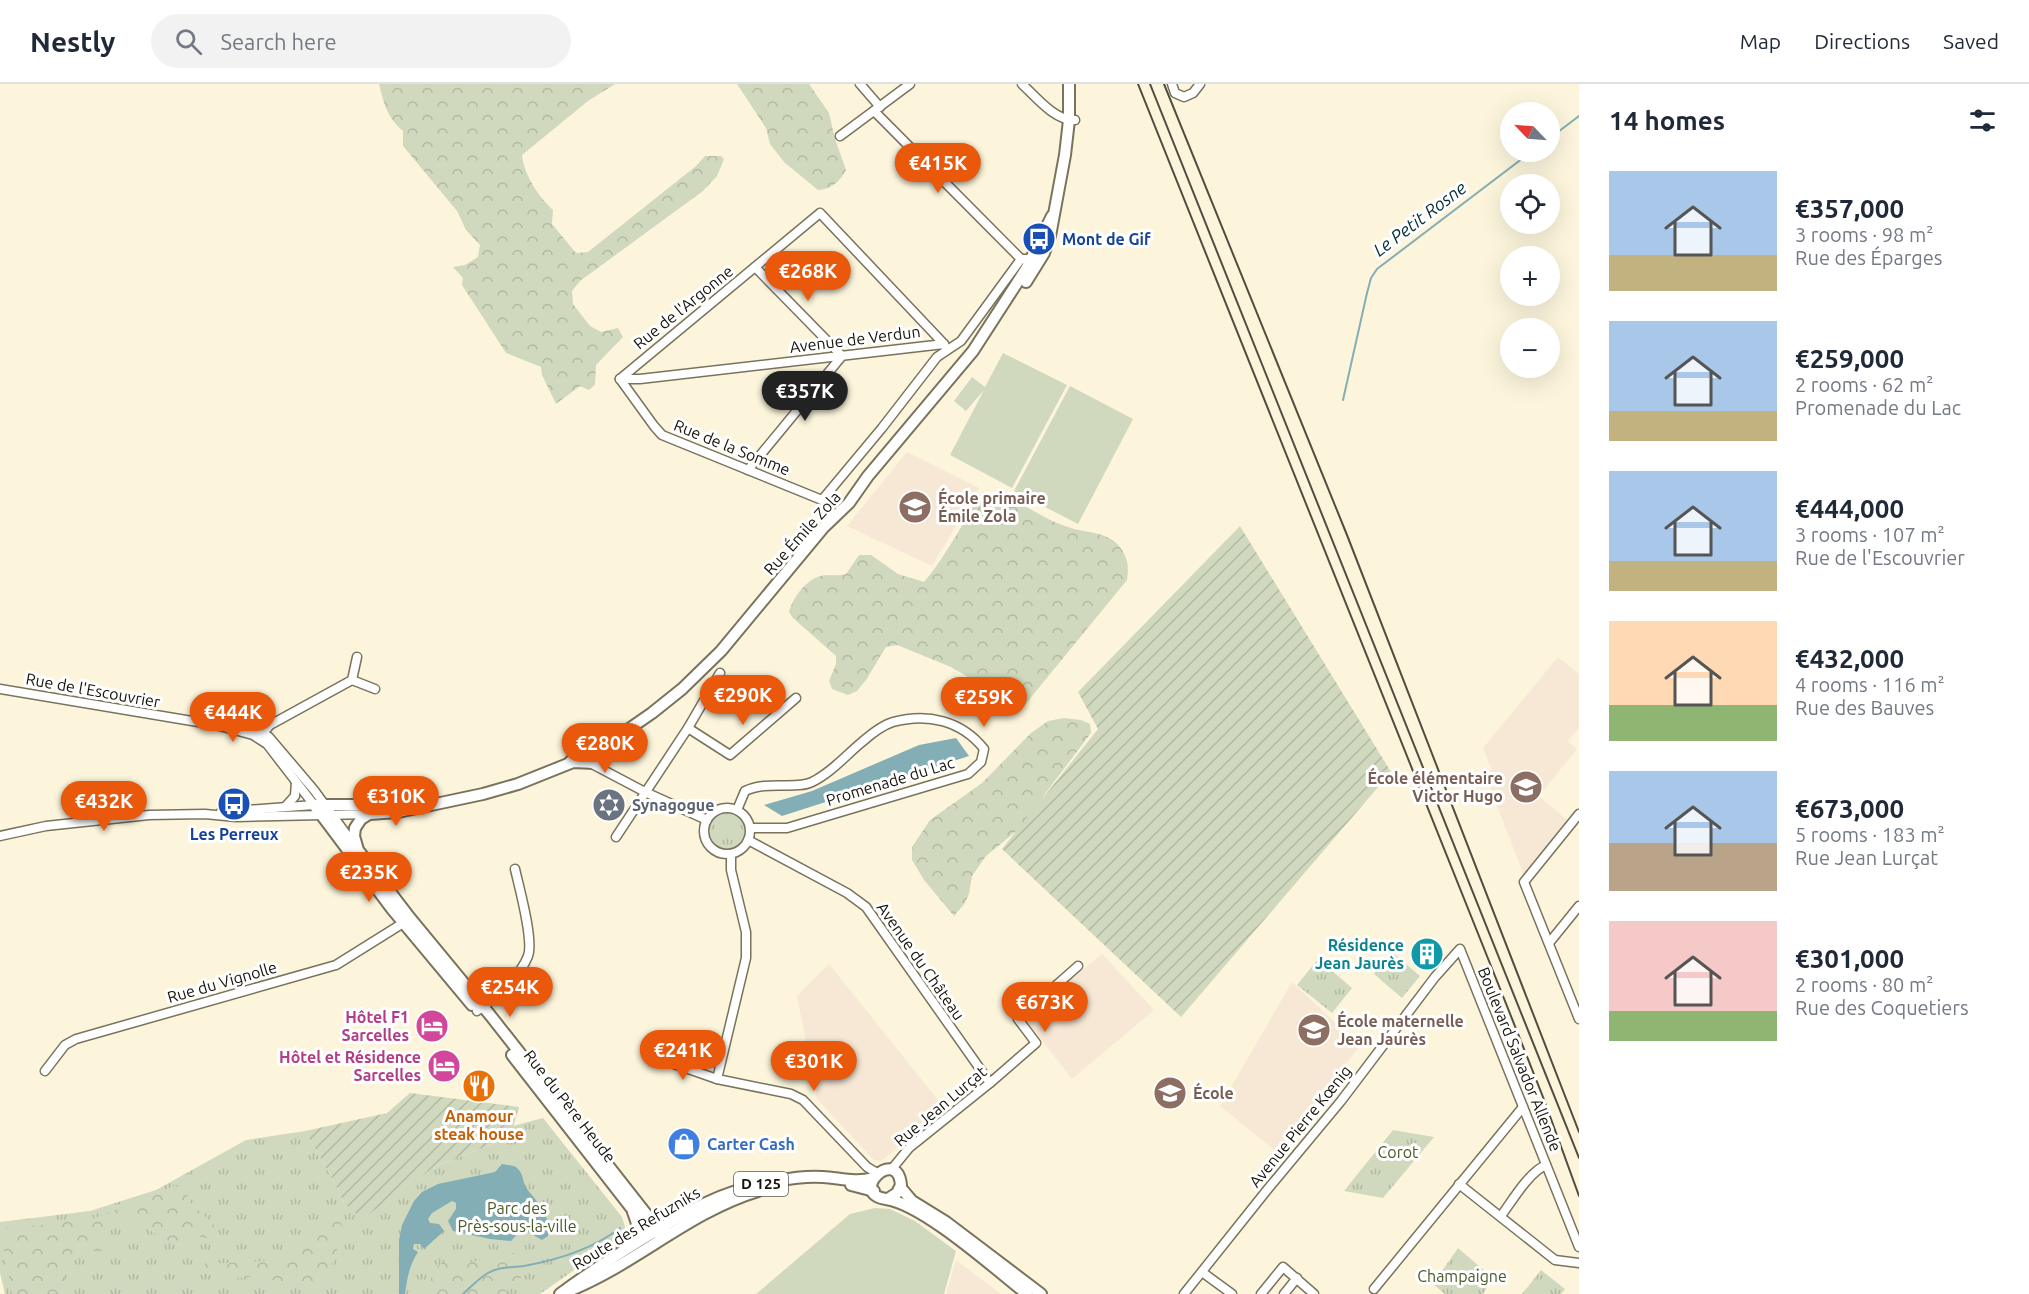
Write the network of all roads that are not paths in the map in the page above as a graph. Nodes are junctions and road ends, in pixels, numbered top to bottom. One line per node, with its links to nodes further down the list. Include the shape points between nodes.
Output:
1 (860, 84): 8 (street)
2 (910, 84): 8 (street)
3 (1022, 84): 9 (street, via 1053,111)
4 (1069, 84): 9 (main road, Rue Émile Zola)
5 (1075, 84): 9 (main road, Rue Émile Zola)
6 (1172, 84): 7 (street, via 1175,93 1184,97)
7 (1200, 84)
8 (877, 109): 10 (street); 11 (street)
9 (1072, 120): 11 (main road, Rue Émile Zola, via 1072,154 1060,186 1048,241)
10 (840, 136)
11 (1029, 263): 13 (street, via 961,341); 18 (main road, Rue Émile Zola, via 1013,300)
12 (755, 267): 13 (street, Rue de l'Argonne, via 820,213); 14 (street); 15 (street, Rue de l'Argonne)
13 (946, 346): 14 (street, Avenue de Verdun); 17 (street)
14 (842, 356): 15 (street, Avenue de Verdun); 16 (street)
15 (620, 379): 16 (street, Rue de la Somme, via 662,435)
16 (748, 470): 17 (street, Rue de la Somme)
17 (822, 500): 18 (street)
18 (836, 517): 26 (main road, Rue Émile Zola, via 703,670)
19 (357, 657): 21 (street)
20 (720, 673): 25 (street)
21 (352, 680): 23 (street); 27 (street, via 279,721)
22 (0, 689): 27 (street, Rue de l'Escouvrier, via 216,725)
23 (375, 689)
24 (796, 698): 25 (street, via 730,755)
25 (688, 728): 35 (street)
26 (620, 735): 28 (main road, Rue Émile Zola); 30 (main road, Rue Émile Zola)
27 (264, 737): 34 (street); 39 (street)
28 (596, 743): 29 (main road); 30 (main road)
29 (584, 748): 31 (main road, via 583,755); 32 (main road)
30 (602, 755): 31 (main road, via 598,762); 33 (street)
31 (589, 762): 32 (main road); 33 (street)
32 (567, 764): 37 (main road, via 498,790)
33 (607, 772): 35 (street)
34 (296, 781): 36 (street, via 295,796); 39 (street)
35 (645, 792): 43 (street); 46 (street)
36 (286, 806): 39 (street); 40 (street)
37 (418, 807): 39 (main road, via 378,805); 41 (main road)
38 (737, 810): 43 (street, via 717,810); 44 (street, via 746,817); 44 (street, Promenade du Lac, via 745,791 756,785 809,784 891,723 926,718 948,722 984,748 981,762 968,774 787,828)
39 (326, 811): 40 (street, via 236,817); 41 (street); 48 (street, Rue du Père Heude); 52 (main road, Rue du Père Heude)
40 (205, 814): 45 (street, via 107,818)
41 (369, 814): 48 (main road, via 355,828)
42 (1579, 814): 53 (street, via 1524,882)
43 (707, 820): 49 (street, via 706,841 716,851)
44 (750, 828): 47 (street)
45 (0, 836)
46 (616, 837)
47 (748, 840): 49 (street); 61 (street, Avenue du Château, via 866,907)
48 (358, 850): 52 (main road, Rue du Père Heude)
49 (731, 854): 60 (street, via 746,933 746,958)
50 (515, 868): 56 (street, via 529,955 519,972)
51 (1579, 906): 53 (street)
52 (407, 921): 56 (main road, Rue du Père Heude); 59 (street, Rue du Vignolle, via 336,965 76,1039 65,1045)
53 (1549, 943): 57 (street)
54 (1460, 949): 62 (street, Boulevard Salvador Allende); 78 (street, Avenue Pierre Kœnig)
55 (1078, 966): 61 (street, Rue Jean Lurçat, via 1018,1019 1036,1043)
56 (480, 1009): 70 (main road, Rue du Père Heude); 72 (main road, Rue du Père Heude)
57 (1579, 1019)
58 (657, 1058): 60 (street)
59 (45, 1071)
60 (717, 1079): 65 (street, via 803,1100)
61 (990, 1083): 64 (street, Rue Jean Lurçat, via 909,1148)
62 (1523, 1107): 63 (street, Boulevard Salvador Allende); 66 (street)
63 (1546, 1165): 71 (street, via 1526,1183); 76 (street, Boulevard Salvador Allende)
64 (891, 1170): 65 (main road, via 882,1170); 67 (main road, via 899,1176)
65 (875, 1176): 68 (main road); 72 (main road, Route des Refuzniks / D 125, via 852,1181 796,1178 760,1184 718,1196)
66 (1459, 1184): 71 (street); 80 (street)
67 (901, 1188): 69 (main road); 83 (main road, via 912,1201)
68 (874, 1191): 69 (main road); 73 (main road, Route des Refuzniks / D 125, via 824,1183 778,1187 733,1199)
69 (888, 1199): 82 (main road, via 940,1227)
70 (632, 1209): 72 (main road, Rue du Père Heude); 75 (main road, via 638,1228)
71 (1501, 1216): 77 (street, via 1555,1260)
72 (656, 1231): 73 (main road); 74 (main road); 75 (main road, Route des Refuzniks / D 125)
73 (669, 1234): 74 (main road, Route des Refuzniks / D 125)
74 (650, 1246): 81 (main road, Route des Refuzniks / D 125, via 597,1280)
75 (630, 1247): 81 (main road, Route des Refuzniks / D 125)
76 (1579, 1247)
77 (1579, 1263)
78 (1202, 1272): 84 (street, Avenue Pierre Kœnig); 85 (street)
79 (1297, 1278): 86 (street, via 1283,1267); 87 (street); 88 (street)
80 (1374, 1289)
81 (561, 1294)
82 (1026, 1294)
83 (1041, 1294)
84 (1184, 1294)
85 (1232, 1294)
86 (1261, 1294)
87 (1284, 1294)
88 (1314, 1294)

